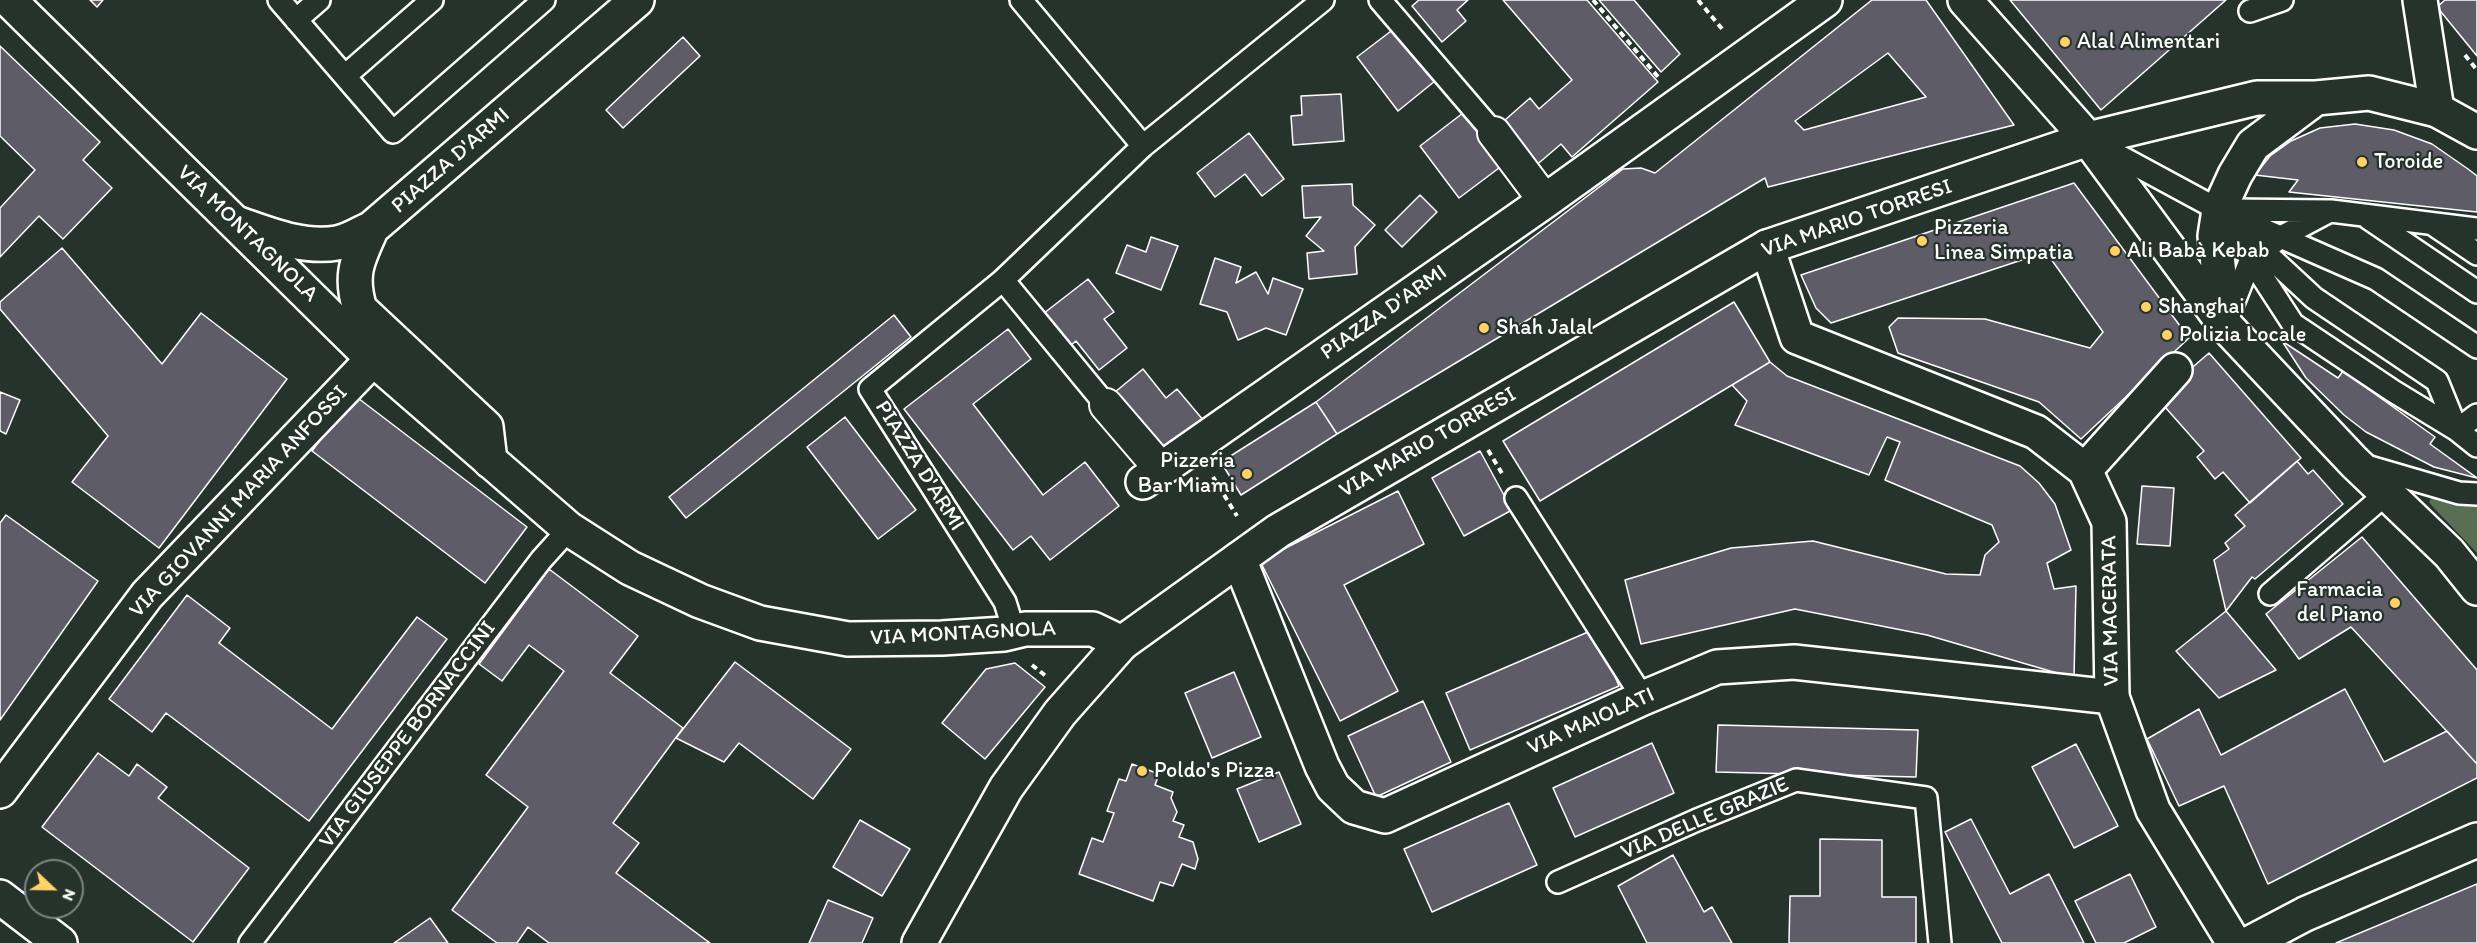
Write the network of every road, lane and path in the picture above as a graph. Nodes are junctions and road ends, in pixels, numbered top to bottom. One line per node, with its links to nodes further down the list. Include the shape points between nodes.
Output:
1 (9, 0): 29 (street, VIA MONTAGNOLA)
2 (279, 0): 16 (lane)
3 (319, 0): 16 (lane)
4 (432, 0): 17 (lane)
5 (544, 0): 17 (lane, via 393,132)
6 (637, 0): 31 (street, PIAZZA D'ARMI)
7 (1021, 0): 24 (lane)
8 (1323, 0): 24 (lane, PIAZZA D'ARMI)
9 (1380, 0): 22 (lane)
10 (1593, 0): 19 (path)
11 (1825, 0): 19 (street, PIAZZA D'ARMI)
12 (1965, 0): 23 (street)
13 (2282, 0): 15 (lane)
14 (2420, 0): 20 (street)
15 (2250, 10)
16 (296, 20): 17 (lane)
17 (345, 76)
18 (2316, 98): 20 (street, VIA MARIO TORRESI, via 2369,93); 23 (street, VIA MARIO TORRESI, via 2257,98); 26 (street, via 2253,145)
19 (1681, 103): 25 (street, PIAZZA D'ARMI)
20 (2437, 110): 21 (street, VIA MARIO TORRESI)
21 (2477, 132)
22 (1494, 133): 25 (street)
23 (2088, 139): 26 (lane); 34 (street, VIA MARIO TORRESI); 39 (street)
24 (1143, 146): 37 (lane, PIAZZA D'ARMI)
25 (1545, 201): 47 (street, PIAZZA D'ARMI)
26 (2219, 210): 27 (lane); 33 (lane); 35 (lane); 39 (street, via 2215,236)
27 (2331, 211): 28 (lane); 33 (lane)
28 (2364, 215): 30 (lane); 38 (lane)
29 (236, 223): 31 (street, PIAZZA D'ARMI, via 314,244 339,243); 41 (street, VIA MONTAGNOLA)
30 (2431, 223): 32 (lane); 36 (lane)
31 (372, 228): 49 (street, VIA MONTAGNOLA, via 357,261 354,289 360,309 486,427)
32 (2477, 229)
33 (2281, 237): 35 (lane); 40 (lane, via 2376,279)
34 (1767, 247): 45 (street, VIA MARIO TORRESI); 51 (street, VIA MACERATA, via 1797,338 2036,432)
35 (2256, 254): 39 (lane); 46 (lane, via 2437,381); 46 (lane, via 2293,324)
36 (2477, 254)
37 (1003, 280): 43 (lane, PIAZZA D'ARMI); 60 (lane, PIAZZA D'ARMI, via 870,389 1005,602)
38 (2477, 292)
39 (2225, 325): 50 (street)
40 (2477, 347)
41 (373, 359): 49 (street, VIA MONTAGNOLA); 66 (street, VIA GIOVANNI MARIA ANFOSSI, via 147,595)
42 (2175, 370): 51 (street)
43 (1106, 405): 52 (street, PIAZZA D'ARMI)
44 (2477, 415): 46 (lane)
45 (1470, 418): 55 (path); 57 (street, VIA MARIO TORRESI)
46 (2457, 430): 48 (lane)
47 (1193, 446): 52 (street, PIAZZA D'ARMI); 57 (path)
48 (2477, 446)
49 (490, 461): 56 (street, VIA MONTAGNOLA)
50 (2354, 462): 53 (street); 54 (lane, via 2459,493)
51 (2085, 470): 64 (street, VIA MACERATA, via 2109,522)
52 (1152, 476)
53 (2386, 493): 58 (street, via 2449,553); 59 (lane)
54 (2477, 494)
55 (1516, 498): 65 (lane)
56 (569, 529): 60 (street, VIA MONTAGNOLA, via 630,568 700,601 760,623 848,639 942,638); 71 (lane, VIA GIUSEPPE BORNACCINI, via 541,560)
57 (1247, 552): 61 (street, VIA MARIO TORRESI); 65 (street, VIA MAIOLATI, via 1322,766 1333,787 1354,807 1386,816)
58 (2477, 588)
59 (2270, 594)
60 (1014, 631): 61 (street, VIA MONTAGNOLA, via 1093,629)
61 (1122, 643): 72 (street, VIA MARIO TORRESI, via 1060,713 1006,788)
62 (1027, 661): 63 (path)
63 (1053, 682)
64 (2112, 697): 65 (street, VIA MAIOLATI, via 1794,662 1717,667); 74 (street, VIA MACERATA, via 2153,810)
65 (1643, 698)
66 (0, 791)
67 (2477, 840): 75 (street, via 2305,914)
68 (1558, 882): 73 (lane, VIA DELLE GRAZIE, via 1796,780 1926,798)
69 (0, 897): 70 (street)
70 (60, 943)
71 (250, 943)
72 (919, 943)
73 (1940, 943)
74 (2234, 943)
75 (2250, 943)

